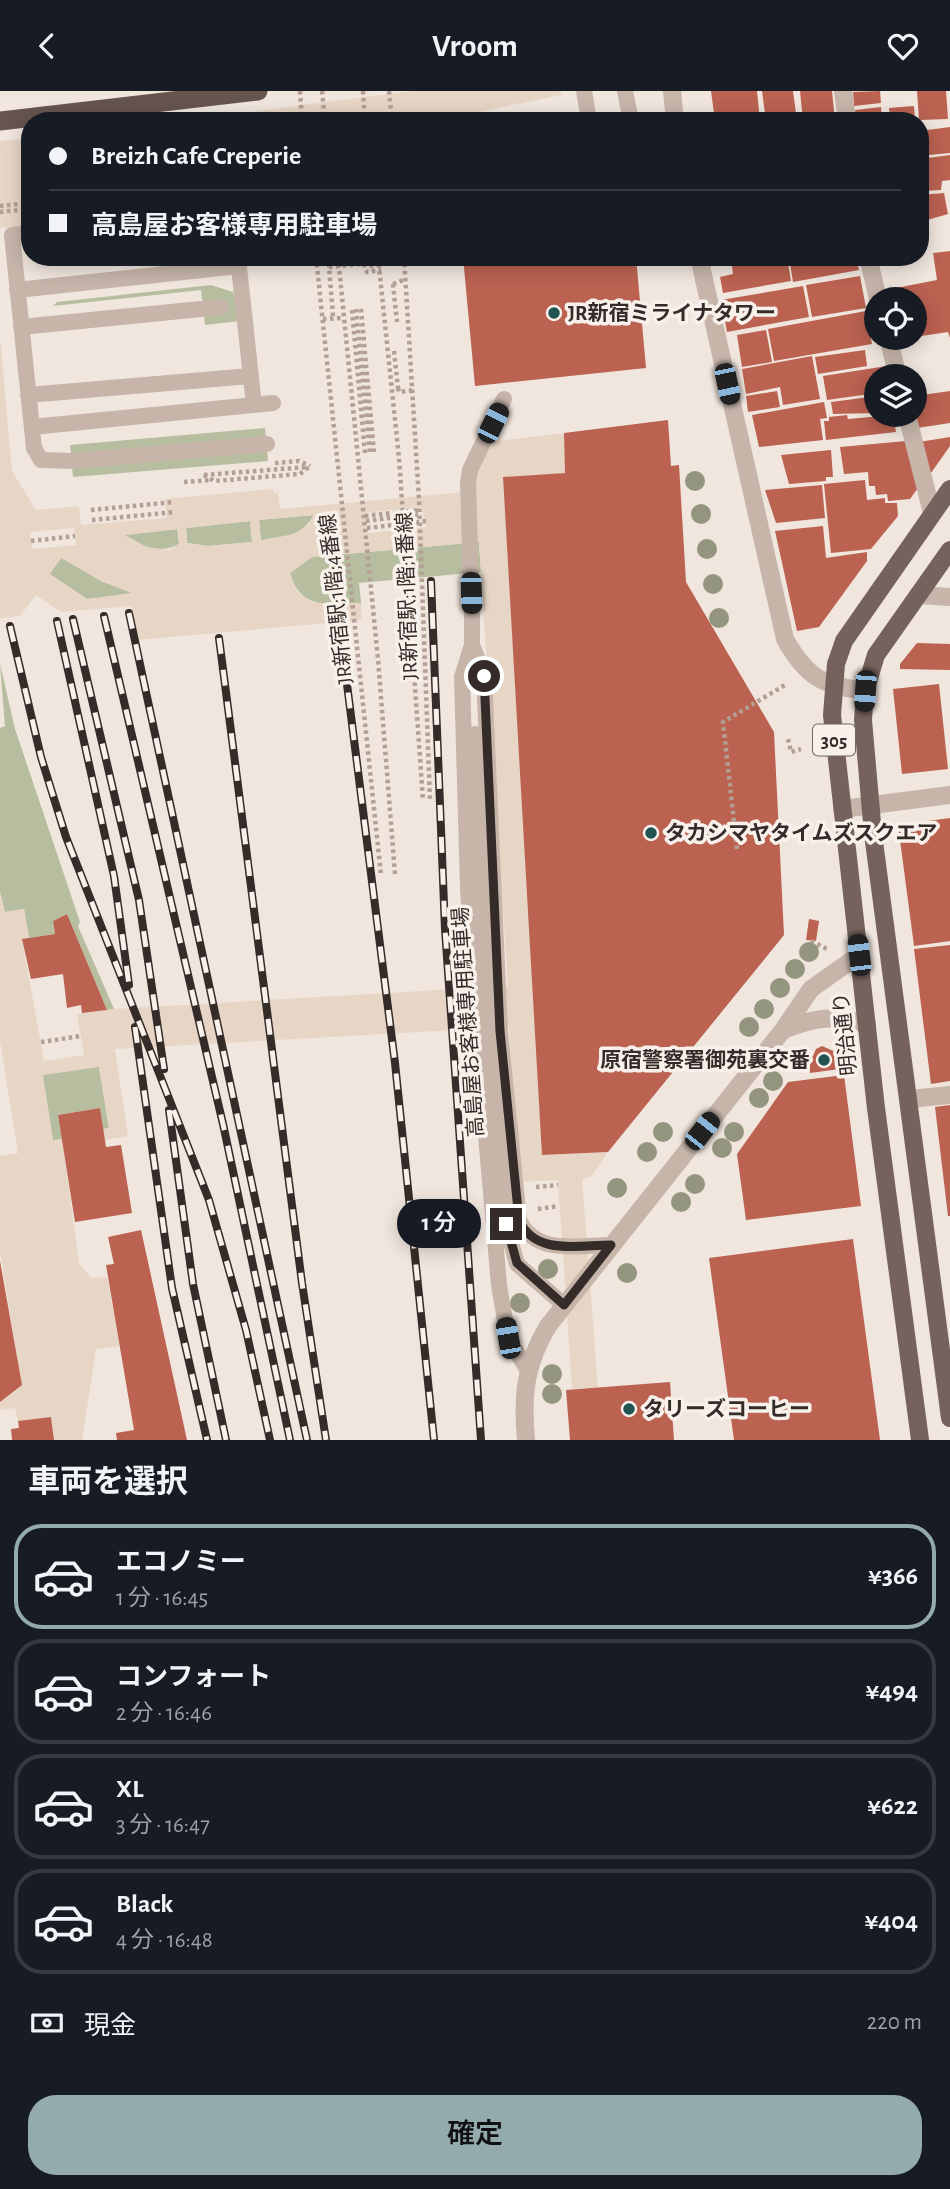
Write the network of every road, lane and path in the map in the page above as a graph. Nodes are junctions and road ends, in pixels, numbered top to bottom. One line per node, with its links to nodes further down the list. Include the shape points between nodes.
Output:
1 (257, 91): 11 (highway, bridge)
2 (300, 91): 12 (path)
3 (323, 91): 13 (path)
4 (363, 91): 14 (path)
5 (389, 91): 15 (path)
6 (584, 91): 17 (lane, bridge)
7 (625, 91): 18 (lane)
8 (672, 91): 19 (street)
9 (843, 91): 20 (street)
10 (389, 105): 16 (path)
11 (77, 112)
12 (302, 112)
13 (324, 112)
14 (364, 112)
15 (390, 112)
16 (390, 112)
17 (588, 112)
18 (629, 112)
19 (674, 112)
20 (846, 112)
21 (21, 119): 22 (highway, bridge)
22 (0, 121)
23 (21, 204): 24 (path)
24 (0, 206)
25 (21, 210): 26 (path)
26 (0, 212)
27 (21, 234): 43 (lane, via 12,235)
28 (201, 266): 43 (lane)
29 (239, 266): 51 (lane)
30 (317, 266): 47 (path, JR新宿駅;1階;4番線)
31 (339, 266): 46 (path)
32 (340, 266): 45 (path, via 328,267)
33 (366, 266): 35 (path, via 367,272 381,271)
34 (380, 266): 40 (path)
35 (381, 266)
36 (404, 266): 39 (path, JR新宿駅;1階;1番線)
37 (701, 266): 83 (street, via 785,639 811,675)
38 (870, 266): 42 (street)
39 (406, 279): 41 (path); 53 (path, JR新宿駅;1階;1番線)
40 (381, 282): 41 (path); 54 (path)
41 (393, 284): 48 (path)
42 (875, 287)
43 (17, 291): 49 (lane)
44 (221, 307): 49 (lane)
45 (334, 316): 46 (path); 47 (path)
46 (344, 317): 94 (path)
47 (323, 319): 95 (path, JR新宿駅;1階;4番線)
48 (397, 322)
49 (21, 327): 55 (lane)
50 (394, 351): 52 (path)
51 (250, 376): 55 (lane); 58 (lane)
52 (398, 389): 53 (path); 54 (path)
53 (414, 390): 90 (path, JR新宿駅;1階;1番線)
54 (392, 392): 89 (path)
55 (28, 395): 59 (lane)
56 (504, 399): 81 (lane, bridge, via 468,483)
57 (273, 403): 58 (lane)
58 (254, 405): 59 (lane)
59 (32, 427): 61 (lane, via 36,455 47,462)
60 (910, 427): 71 (street)
61 (267, 444)
62 (370, 453): 62 (path, via 356,309)
63 (204, 475): 63 (path, via 270,470 310,466 300,474 214,481)
64 (238, 477): 65 (path)
65 (184, 482)
66 (950, 489): 71 (main road, 明治通り / 305)
67 (174, 502): 68 (path)
68 (91, 510)
69 (175, 512): 73 (path)
70 (422, 512): 72 (path)
71 (932, 513): 83 (main road, 明治通り / 305, via 856,619 844,641)
72 (365, 518)
73 (92, 520)
74 (427, 521): 75 (path)
75 (367, 528)
76 (75, 536): 77 (path)
77 (31, 541)
78 (950, 550): 79 (main road, 305)
79 (918, 595): 80 (street); 84 (main road, 305, via 876,655)
80 (950, 597)
81 (472, 645): 107 (lane, via 484,676 500,1031 519,1220 529,1237 545,1245); 109 (lane, via 462,677 477,1032 499,1285 508,1338)
82 (785, 685): 93 (path, via 723,722)
83 (832, 687): 84 (street); 92 (main road, 明治通り / 305)
84 (865, 691): 91 (main road, 305)
85 (475, 711): 108 (lane, 高島屋お客様専用駐車場, via 488,1032 506,1224 517,1263)
86 (788, 739): 87 (path, via 791,751)
87 (801, 749)
88 (950, 795): 91 (street)
89 (423, 801)
90 (430, 801)
91 (870, 805): 92 (street); 104 (main road, 305)
92 (842, 809): 98 (main road, 明治通り / 305)
93 (737, 849)
94 (395, 874)
95 (381, 875)
96 (811, 940): 97 (path)
97 (830, 950)
98 (859, 955): 99 (main road, 明治通り / 305); 100 (street, via 811,989)
99 (867, 1024): 100 (street, via 839,1017 815,1018); 112 (main road, 明治通り / 305)
100 (783, 1030): 107 (street)
101 (81, 1036): 102 (path)
102 (41, 1042)
103 (950, 1095): 104 (street)
104 (910, 1099): 110 (main road, 305)
105 (558, 1185): 106 (path, via 534,1187 535,1209)
106 (558, 1206)
107 (611, 1245): 108 (street)
108 (564, 1305): 109 (street, via 540,1339)
109 (527, 1369): 111 (street)
110 (950, 1418)
111 (526, 1440)
112 (920, 1440)

